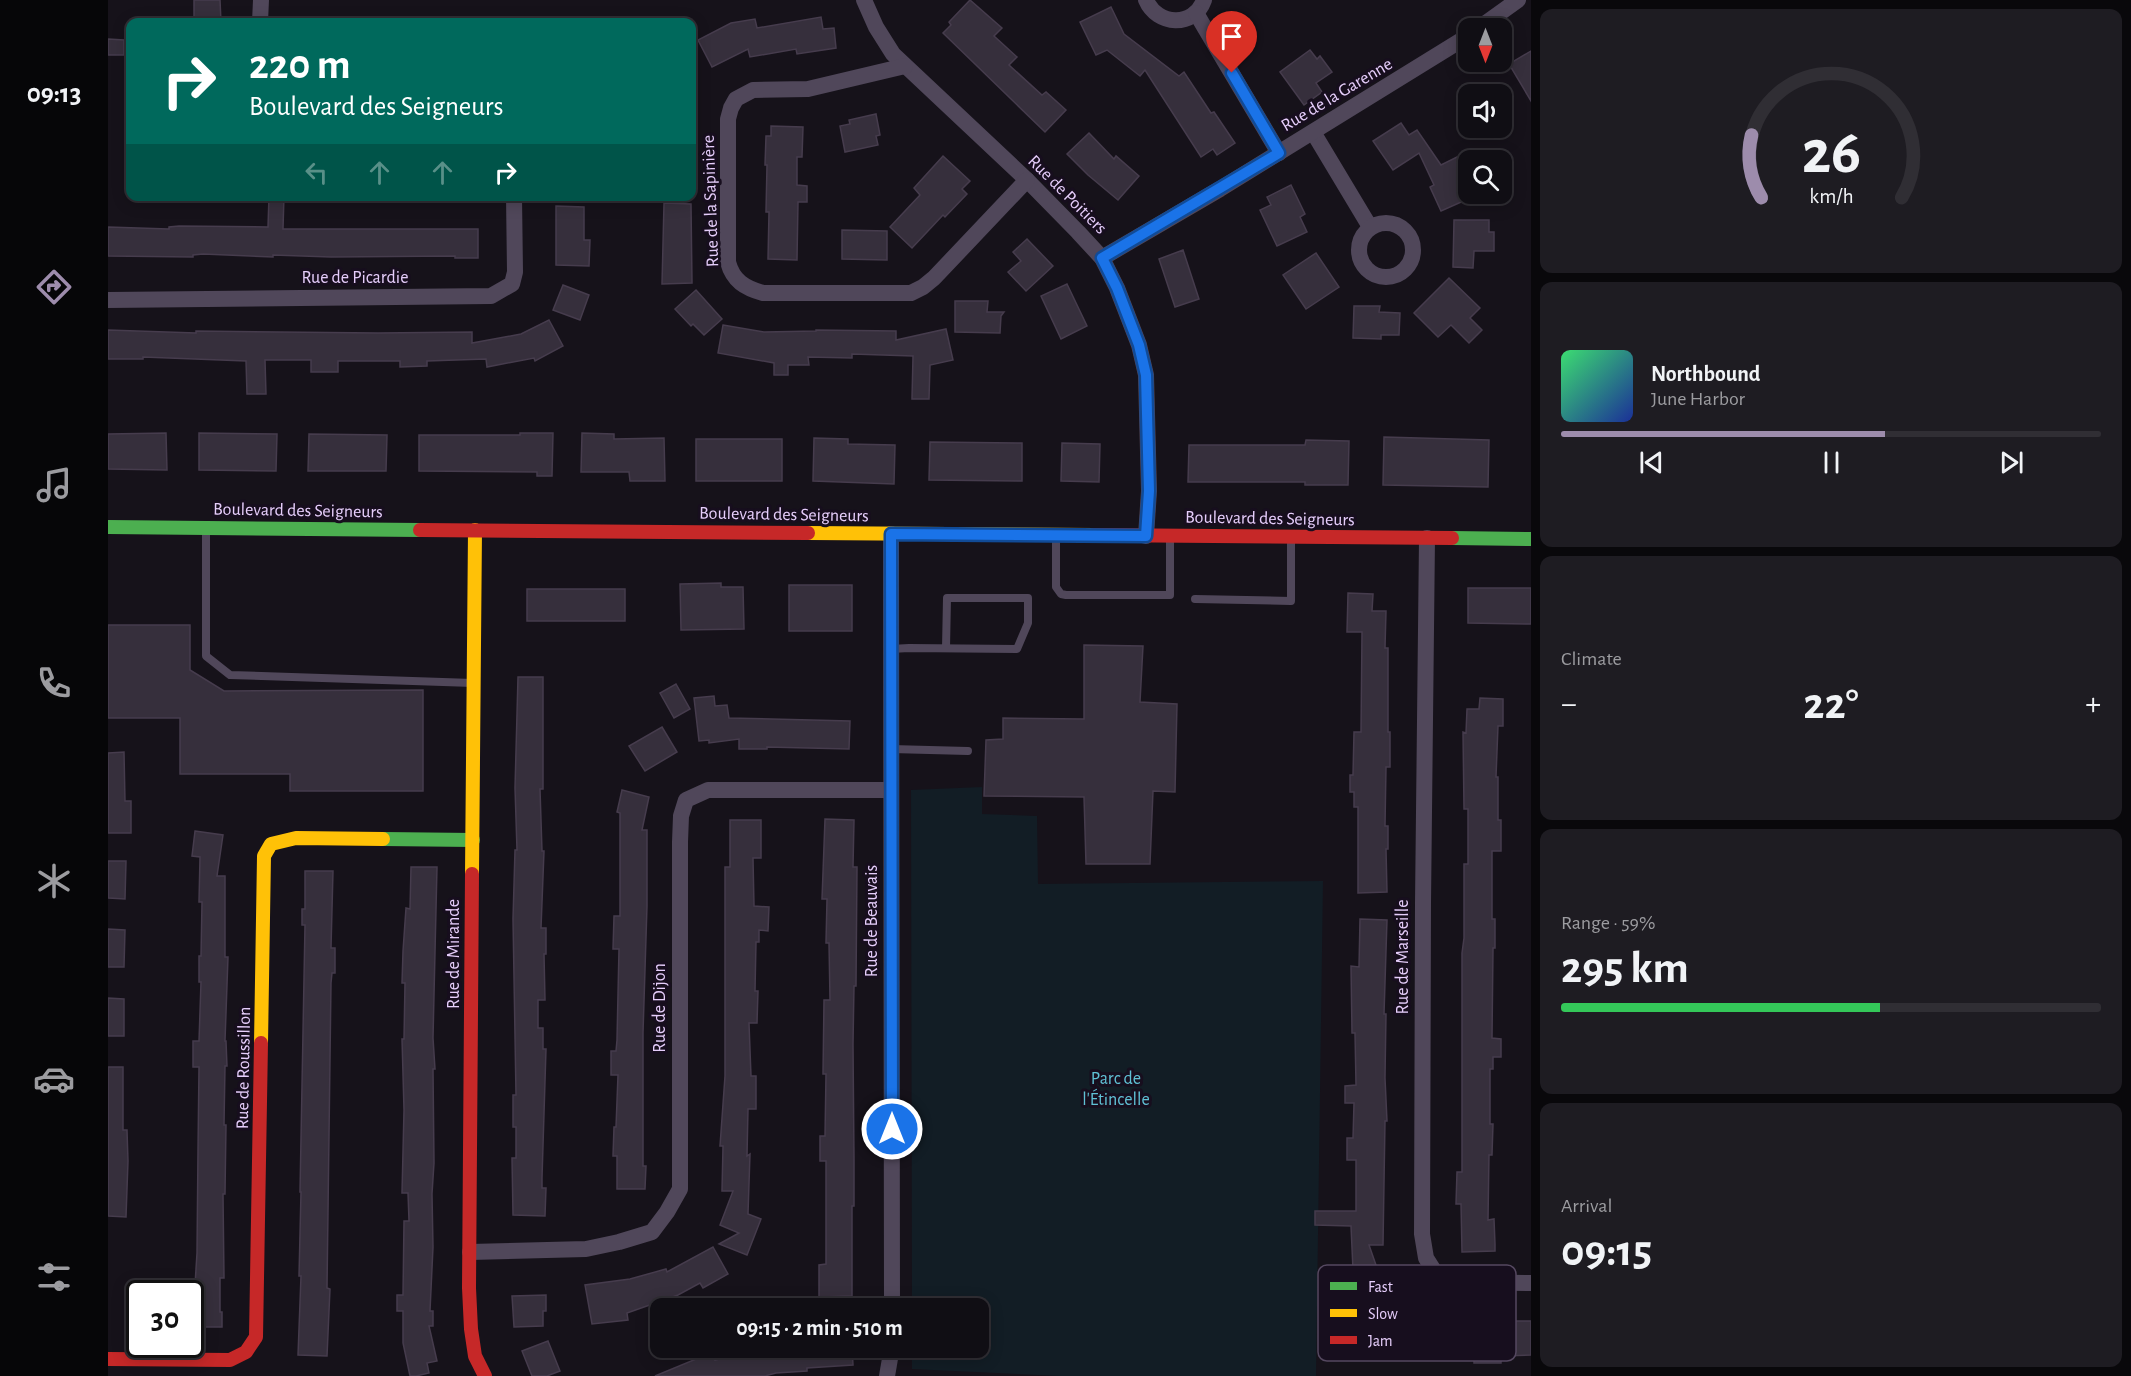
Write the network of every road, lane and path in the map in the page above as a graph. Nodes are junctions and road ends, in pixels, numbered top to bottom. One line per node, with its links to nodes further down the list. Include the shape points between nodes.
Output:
1 (261, 0): 8 (street)
2 (864, 0): 11 (street, Rue de Poitiers, via 883,40)
3 (1146, 0): 7 (street, via 1152,11 1169,20 1188,18)
4 (1518, 0): 9 (street)
5 (1527, 0): 6 (street)
6 (1531, 5)
7 (1200, 6): 13 (street)
8 (260, 18)
9 (1493, 18)
10 (1458, 42): 12 (street, Rue de la Garenne)
11 (905, 66): 14 (street, Rue de Poitiers); 14 (street, Rue de la Sapinière, via 808,90 763,88 736,99 728,119 728,262 732,275 750,289 763,293 911,293 934,278)
12 (1313, 132): 13 (street, Rue de la Garenne); 16 (street)
13 (1279, 153): 17 (street, Rue de la Garenne)
14 (1027, 180): 17 (street, Rue de Poitiers)
15 (514, 201): 18 (street, Rue de Picardie, via 515,272 512,284 491,296)
16 (1370, 227)
17 (1102, 258): 24 (street, Rue de Poitiers, via 1136,335 1146,375)
18 (108, 300)
19 (108, 527): 20 (street, Boulevard des Seigneurs)
20 (206, 528): 21 (street, Boulevard des Seigneurs); 32 (lane, via 206,657 230,675)
21 (474, 530): 22 (street, Boulevard des Seigneurs); 32 (street, Rue de Mirande)
22 (891, 534): 23 (street, Boulevard des Seigneurs); 31 (street, Rue de Beauvais)
23 (1056, 535): 24 (street, Boulevard des Seigneurs); 25 (lane, via 1056,587 1066,595 1170,595)
24 (1146, 536): 25 (street, Boulevard des Seigneurs)
25 (1170, 536): 26 (street, Boulevard des Seigneurs)
26 (1291, 537): 27 (street, Boulevard des Seigneurs); 29 (lane, via 1291,601)
27 (1427, 538): 28 (street, Boulevard des Seigneurs); 38 (street, Rue de Marseille, via 1422,1234)
28 (1531, 539)
29 (1195, 599)
30 (946, 648): 30 (lane, via 1017,650 1028,623 1028,598 947,598); 31 (lane)
31 (891, 650): 33 (street, Rue de Beauvais)
32 (474, 682): 36 (street, Rue de Mirande)
33 (891, 749): 34 (lane); 35 (street, Rue de Beauvais)
34 (968, 751)
35 (891, 790): 37 (street, Rue de Dijon, via 708,790 686,800 680,842 680,1189 652,1232 586,1249); 41 (street, Rue de Beauvais)
36 (473, 840): 37 (street, Rue de Mirande); 43 (street, Rue de Roussillon, via 296,838 271,844 264,856 256,1336 251,1348 230,1360)
37 (470, 1252): 44 (street, Rue de Mirande, via 471,1329 475,1356)
38 (1430, 1265)
39 (1516, 1283): 40 (street, Rue de Marseille)
40 (1531, 1283)
41 (892, 1298)
42 (890, 1358): 45 (street)
43 (108, 1359)
44 (485, 1376)
45 (887, 1376)

